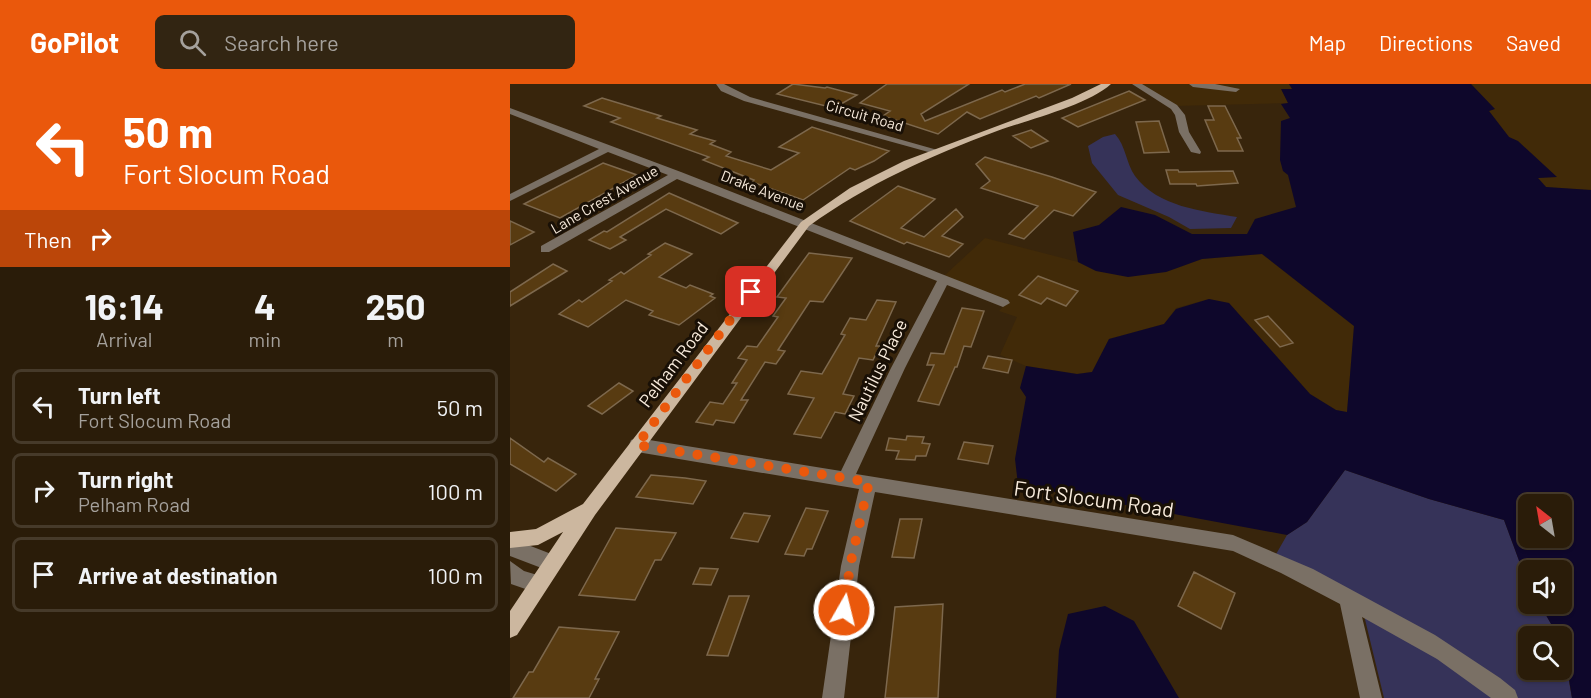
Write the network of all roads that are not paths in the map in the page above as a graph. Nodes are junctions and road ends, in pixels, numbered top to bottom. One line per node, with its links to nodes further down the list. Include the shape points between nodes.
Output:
1 (720, 84): 8 (street, Circuit Road, via 747,99)
2 (1107, 84): 8 (main road, Pelham Road)
3 (1136, 84): 9 (street, via 1174,108)
4 (1193, 84): 5 (street)
5 (1236, 89)
6 (510, 111): 7 (street, Drake Avenue)
7 (608, 148): 10 (street, Drake Avenue); 11 (street)
8 (936, 151): 12 (main road, Pelham Road, via 864,186)
9 (1196, 152)
10 (677, 174): 12 (street, Drake Avenue); 13 (street, Lane Crest Avenue)
11 (510, 198)
12 (805, 224): 14 (street, Drake Avenue); 16 (main road, Pelham Road)
13 (545, 249)
14 (944, 279): 15 (street, Drake Avenue); 17 (street, Nautilus Place)
15 (1003, 303)
16 (637, 445): 17 (street, Fort Slocum Road); 19 (main road, Pelham Road)
17 (846, 478): 18 (street, Fort Slocum Road)
18 (869, 482): 25 (street, Fort Slocum Road, via 1233,543 1264,554); 27 (street, via 850,566)
19 (590, 509): 20 (main road, via 538,537); 22 (main road, Pelham Road)
20 (510, 540)
21 (510, 547): 22 (street)
22 (552, 562): 24 (main road, Pelham Road)
23 (510, 570): 24 (street, via 518,578)
24 (537, 585): 26 (main road, Pelham Road)
25 (1348, 598): 28 (street); 29 (street, Fort Slocum Road, via 1457,658)
26 (510, 628)
27 (833, 698)
28 (1371, 698)
29 (1507, 698)

